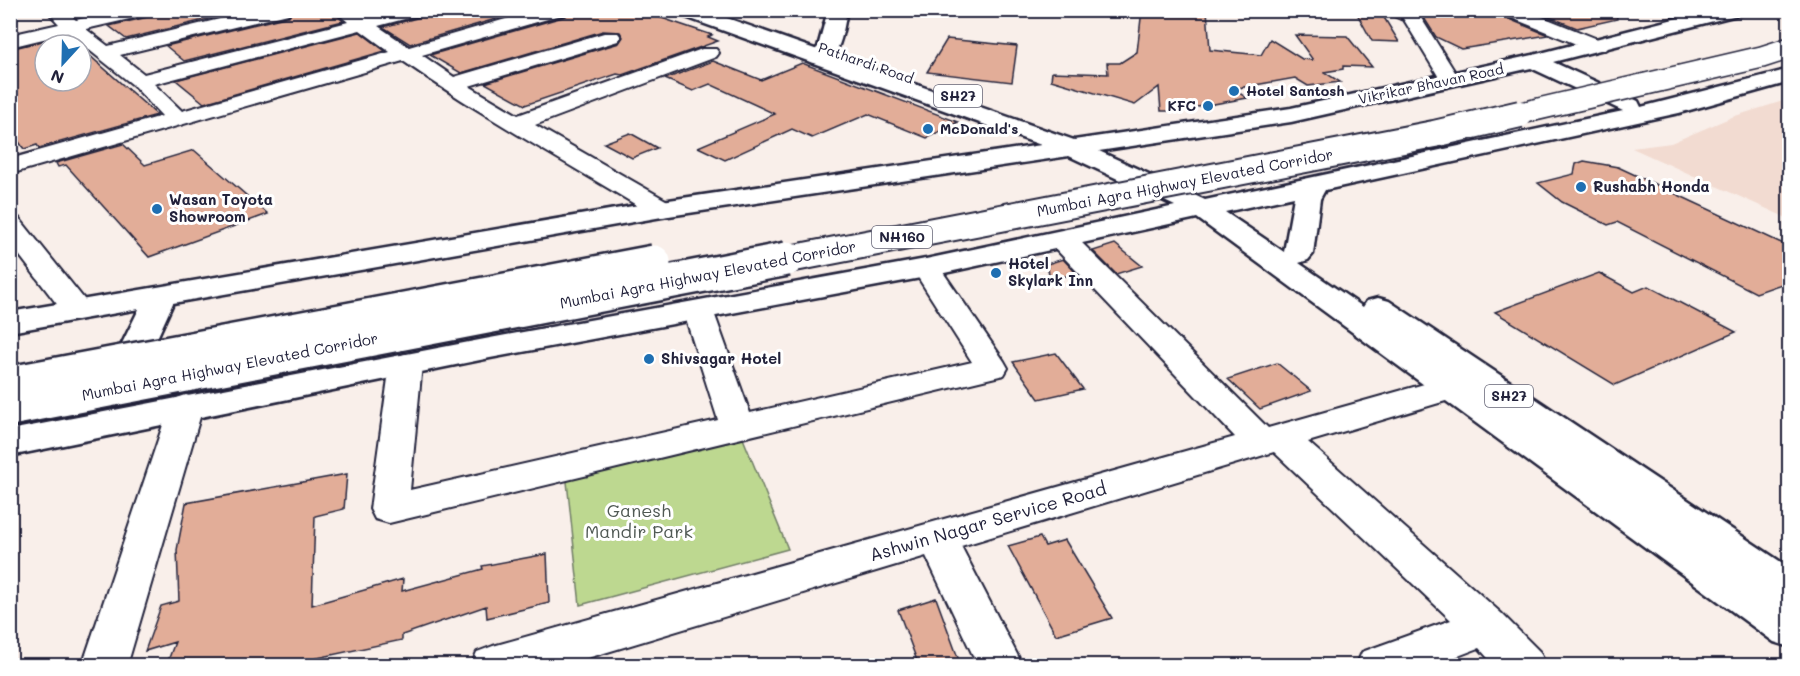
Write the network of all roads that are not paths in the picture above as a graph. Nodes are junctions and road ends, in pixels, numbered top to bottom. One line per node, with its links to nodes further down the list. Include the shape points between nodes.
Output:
1 (55, 10): 14 (street)
2 (145, 10): 14 (street)
3 (282, 10): 21 (street)
4 (343, 10): 13 (street)
5 (417, 10): 13 (street)
6 (559, 10): 16 (street)
7 (684, 10): 24 (main road)
8 (710, 10): 24 (main road, Pathardi Road / SH27)
9 (838, 10): 24 (main road)
10 (1407, 10): 28 (street)
11 (1508, 10): 19 (street)
12 (1729, 11): 19 (main road, Vikrikar Bhavan Road)
13 (365, 24): 23 (street); 29 (street)
14 (72, 27): 18 (street); 21 (street)
15 (1790, 28): 50 (main road, Mumbai Agra Highway Elevated Corridor / NH160, bridge, via 1729,47 1407,120)
16 (485, 32): 23 (street); 25 (street)
17 (611, 37): 25 (street)
18 (10, 41)
19 (1598, 46): 26 (main road, Vikrikar Bhavan Road)
20 (1790, 48): 53 (main road, Mumbai Agra Highway Elevated Corridor / NH160, bridge, via 1434,135)
21 (105, 53): 29 (street)
22 (710, 53): 34 (street)
23 (407, 54): 30 (street); 33 (street)
24 (823, 54): 32 (main road); 35 (main road, Pathardi Road / SH27)
25 (539, 58): 30 (street)
26 (1533, 61): 28 (main road, Vikrikar Bhavan Road); 31 (main road)
27 (1790, 75): 31 (main road)
28 (1450, 80): 35 (main road, Vikrikar Bhavan Road, via 1291,115)
29 (140, 81): 33 (street)
30 (451, 86): 34 (street)
31 (1646, 113): 38 (main road)
32 (990, 119): 35 (main road); 36 (main road, via 996,137)
33 (178, 120): 37 (street)
34 (515, 124): 40 (street)
35 (1079, 146): 36 (main road, Vikrikar Bhavan Road); 39 (main road)
36 (985, 160): 40 (main road, Vikrikar Bhavan Road)
37 (10, 167)
38 (1314, 186): 39 (main road); 43 (main road, via 1305,199)
39 (1215, 207): 42 (main road); 43 (main road, SH27 / SH27); 51 (main road)
40 (663, 209): 45 (main road, Vikrikar Bhavan Road)
41 (10, 224): 46 (street)
42 (1062, 239): 44 (main road); 56 (street)
43 (1298, 254): 51 (main road, SH27 / SH27)
44 (926, 268): 47 (main road); 55 (street, via 992,368)
45 (161, 296): 46 (main road, Vikrikar Bhavan Road); 54 (main road)
46 (77, 310): 48 (main road, Vikrikar Bhavan Road)
47 (698, 310): 49 (main road); 55 (street)
48 (10, 322)
49 (406, 364): 52 (main road); 55 (street, via 388,509)
50 (10, 383)
51 (1468, 383): 56 (street, Ashwin Nagar Service Road); 59 (main road, SH27 / SH27); 61 (main road)
52 (186, 407): 54 (main road); 63 (street)
53 (10, 409)
54 (100, 424): 57 (main road)
55 (738, 428)
56 (1270, 440): 58 (street, Ashwin Nagar Service Road); 60 (street)
57 (10, 443)
58 (937, 537): 62 (street, Ashwin Nagar Service Road); 65 (street)
59 (1790, 591)
60 (1486, 626): 66 (street); 67 (street)
61 (1790, 628)
62 (538, 659): 64 (street, Ashwin Nagar Service Road)
63 (104, 666)
64 (493, 666)
65 (1001, 666)
66 (1378, 666)
67 (1524, 666)

